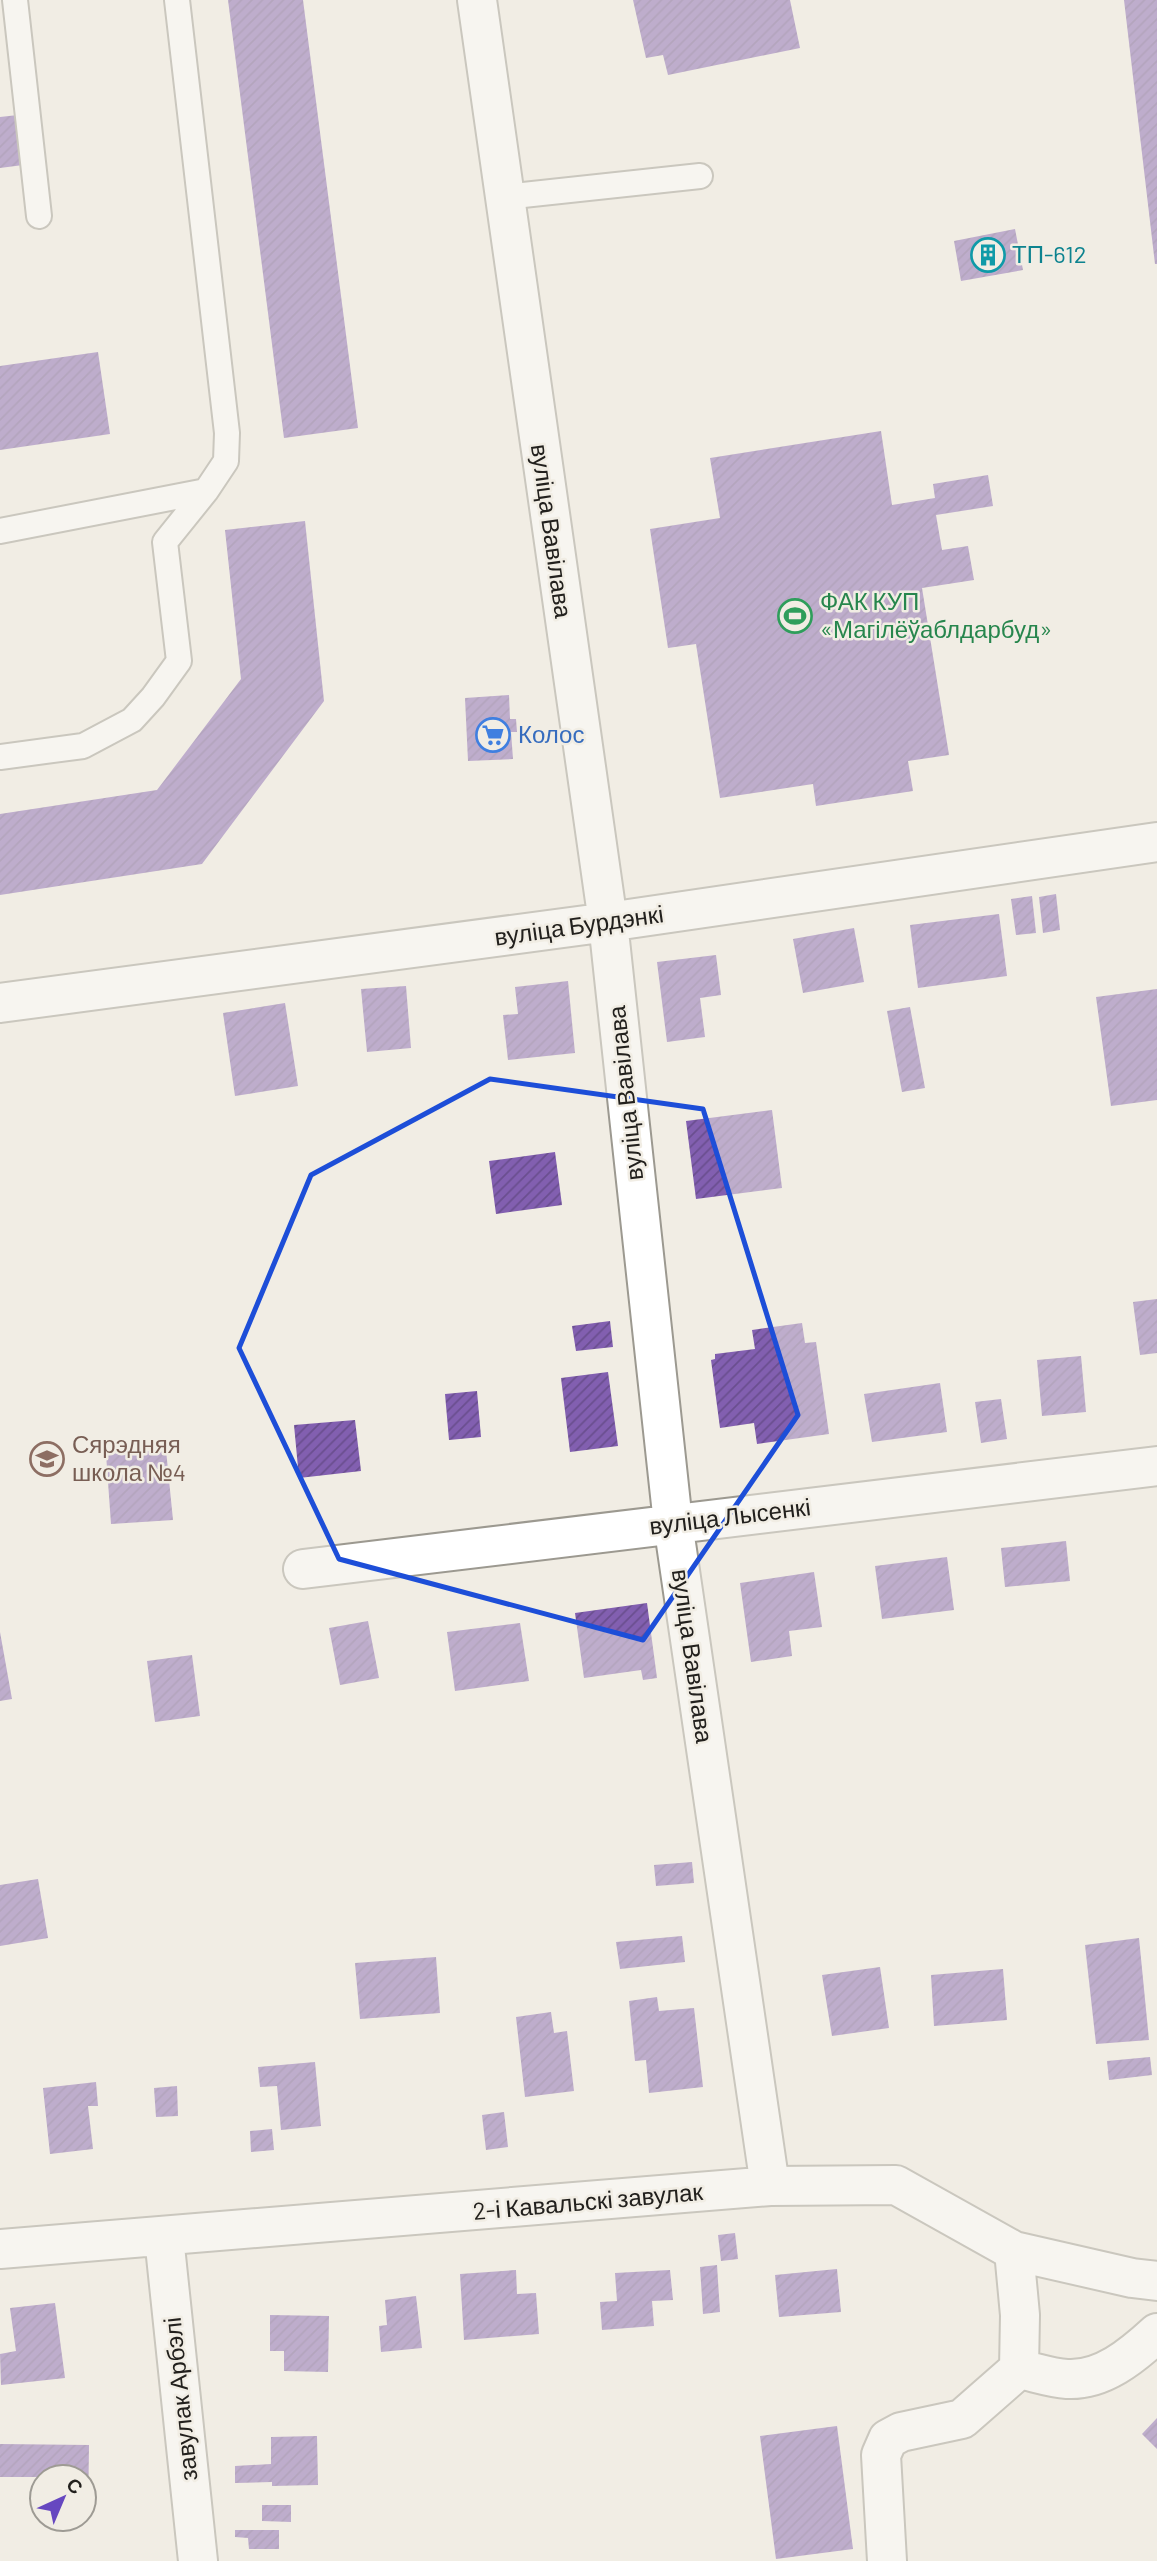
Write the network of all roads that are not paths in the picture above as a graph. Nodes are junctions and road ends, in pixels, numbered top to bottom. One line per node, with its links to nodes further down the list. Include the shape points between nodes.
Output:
1 (15, 0): 6 (lane)
2 (177, 0): 7 (lane, via 227,433 226,461)
3 (477, 0): 5 (street, вуліца Вавілава)
4 (700, 176): 5 (lane)
5 (504, 197): 11 (street, вуліца Вавілава)
6 (39, 216)
7 (206, 491): 8 (lane); 9 (lane, via 165,542 179,661 153,697 132,720 83,746)
8 (0, 531)
9 (0, 757)
10 (1157, 842): 11 (street, вуліца Бурдэнкі)
11 (608, 922): 12 (street, вуліца Бурдэнкі); 14 (street, вуліца Вавілава)
12 (0, 1003)
13 (1157, 1466): 14 (street, вуліца Лысенкі)
14 (673, 1523): 15 (street, вуліца Лысенкі); 16 (street, вуліца Вавілава)
15 (303, 1569)
16 (770, 2186): 17 (street, 2-і Кавальскі завулак); 19 (street, 2-і Кавальскі завулак, via 896,2185)
17 (164, 2237): 18 (street, 2-і Кавальскі завулак); 23 (street, завулак Арбэлі)
18 (0, 2249)
19 (1014, 2251): 20 (street, 2-і Кавальскі завулак); 22 (street)
20 (1157, 2281)
21 (1157, 2333): 22 (street, via 1103,2373 1068,2379)
22 (1019, 2368): 24 (street, via 962,2419 888,2439 881,2455)
23 (198, 2561)
24 (887, 2561)

